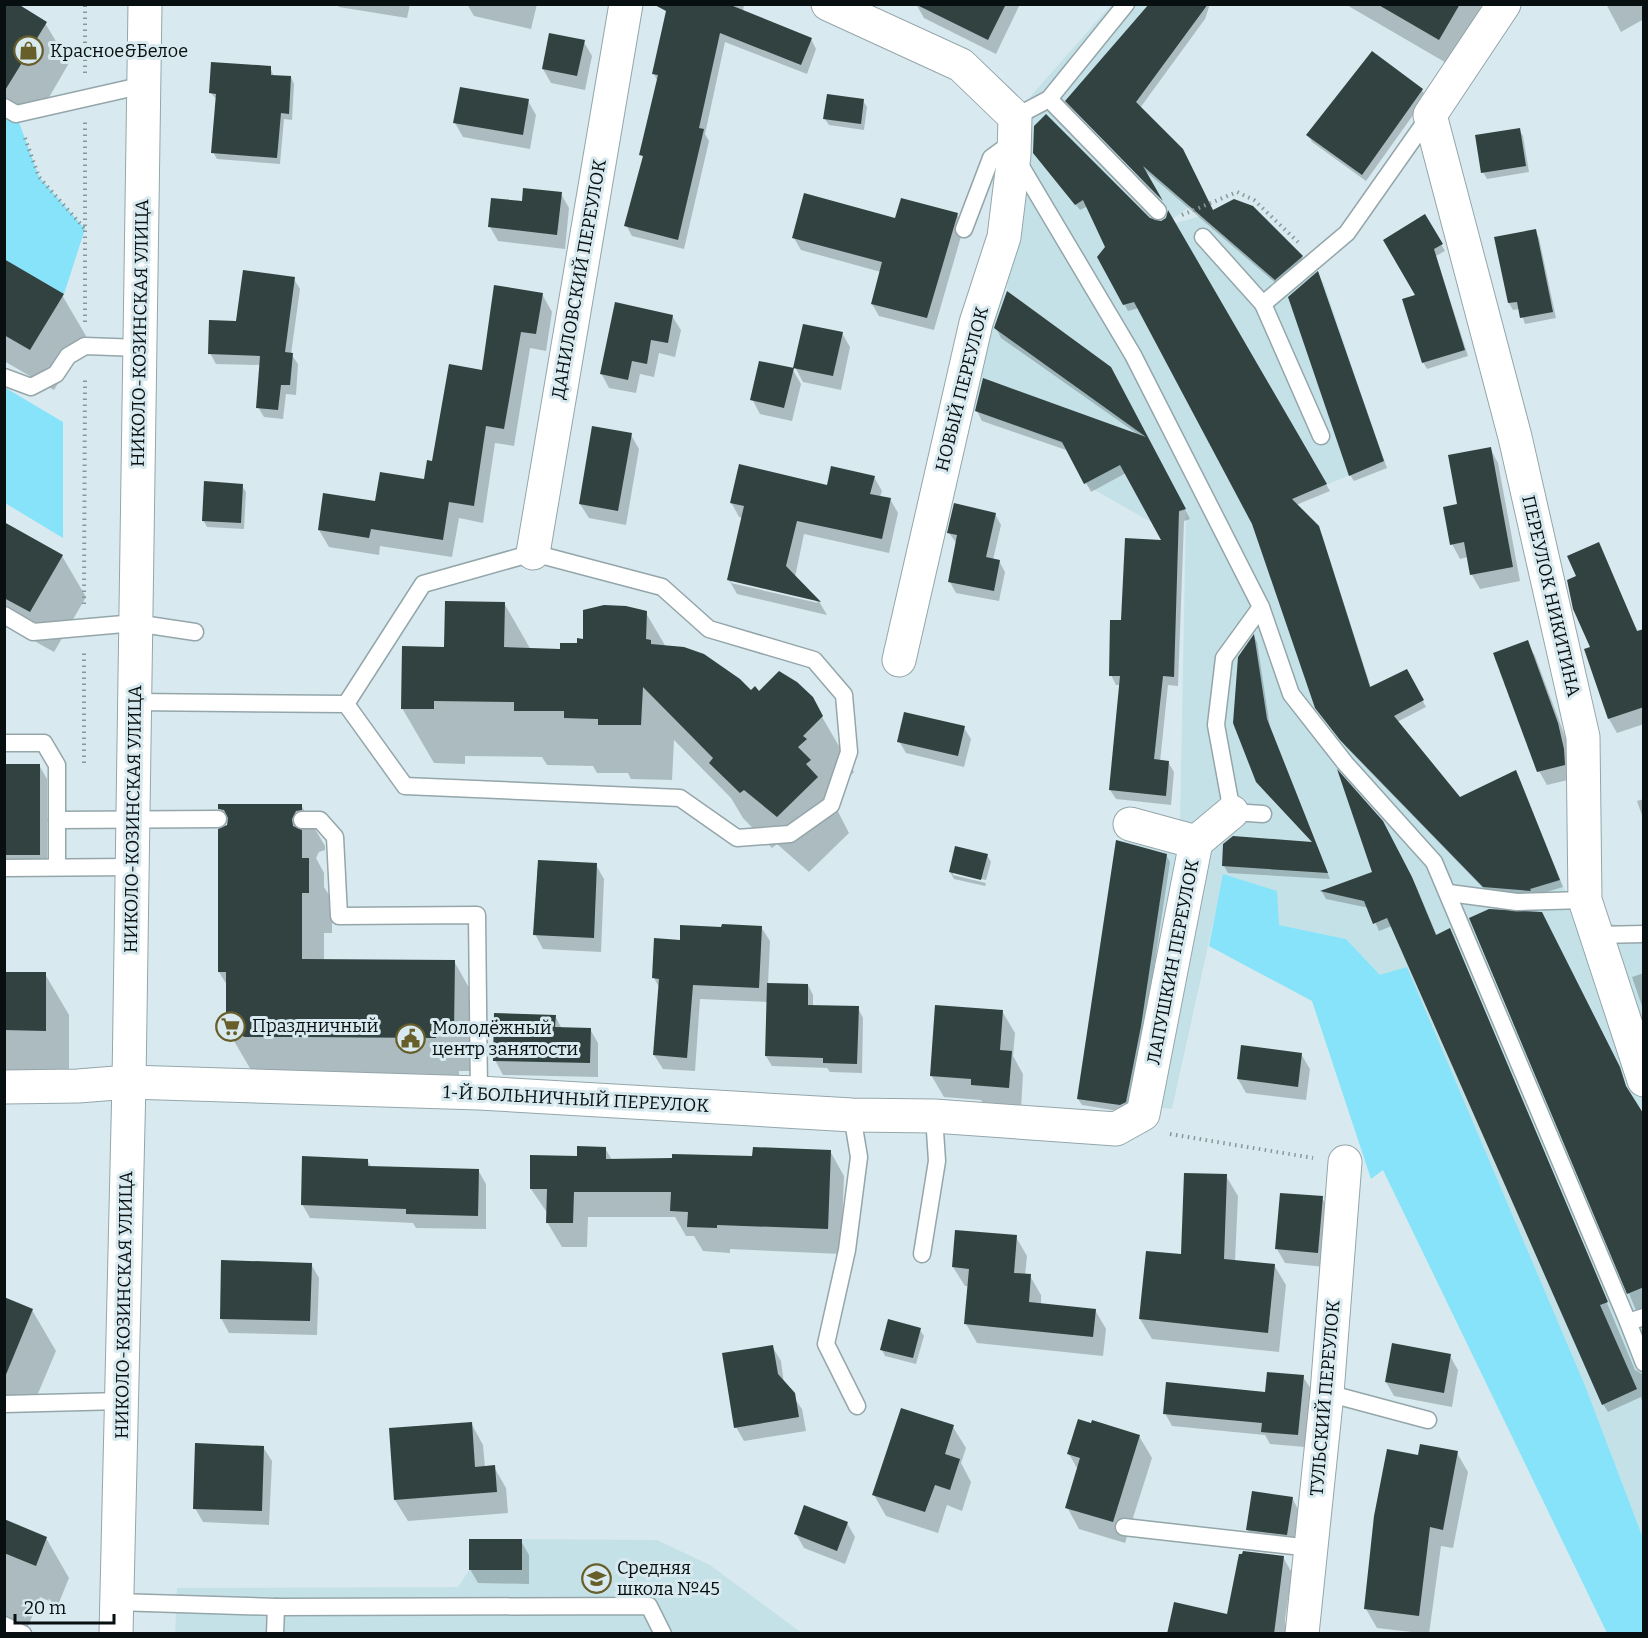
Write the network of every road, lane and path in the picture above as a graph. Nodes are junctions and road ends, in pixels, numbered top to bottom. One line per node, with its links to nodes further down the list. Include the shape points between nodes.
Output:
1 (145, 4): 7 (street, НИКОЛО-КОЗИНСКАЯ УЛИЦА)
2 (626, 4): 21 (street, ДАНИЛОВСКИЙ ПЕРЕУЛОК)
3 (828, 4): 6 (street)
4 (1126, 4): 8 (lane)
5 (1504, 4): 10 (street)
6 (869, 13): 11 (street, via 961,65)
7 (144, 85): 9 (lane); 18 (street, НИКОЛО-КОЗИНСКАЯ УЛИЦА)
8 (1049, 99): 11 (lane); 12 (lane)
9 (10, 111): 13 (path, via 39,177)
10 (1430, 115): 16 (lane, via 1347,233); 41 (street, ПЕРЕУЛОК НИКИТИНА, via 1515,437 1583,737)
11 (1015, 137): 14 (lane, via 990,159); 22 (lane, via 1133,355); 26 (street, НОВЫЙ ПЕРЕУЛОК, via 1004,237 976,323)
12 (1158, 211): 16 (path, via 1169,218 1237,192 1254,200)
13 (85, 229)
14 (964, 229)
15 (1203, 237): 17 (lane)
16 (1316, 259): 17 (lane)
17 (1263, 304): 20 (lane)
18 (140, 348): 19 (lane, via 85,346 68,356 56,374 31,387); 24 (street, НИКОЛО-КОЗИНСКАЯ УЛИЦА)
19 (4, 378)
20 (1321, 436)
21 (533, 553): 28 (lane, via 423,584); 28 (lane, via 662,587 709,628 814,660 844,695 849,752 831,805 790,834 737,838 680,798 405,786)
22 (1261, 607): 30 (lane, via 1224,658 1216,725); 40 (lane, via 1291,694 1345,763 1434,862)
23 (4, 615): 24 (lane, via 33,632)
24 (135, 623): 25 (lane); 27 (street, НИКОЛО-КОЗИНСКАЯ УЛИЦА)
25 (195, 632)
26 (899, 660)
27 (134, 702): 28 (lane); 33 (street, НИКОЛО-КОЗИНСКАЯ УЛИЦА)
28 (346, 704)
29 (4, 743): 32 (lane, via 44,743 57,765)
30 (1248, 813): 36 (street)
31 (218, 819): 33 (lane)
32 (57, 820): 33 (lane); 37 (lane)
33 (132, 820): 38 (street, НИКОЛО-КОЗИНСКАЯ УЛИЦА)
34 (302, 820): 47 (lane, via 320,820 335,837 339,916 477,915)
35 (1130, 824): 36 (street, ЛАПУШКИН ПЕРЕУЛОК)
36 (1196, 842): 50 (street, ЛАПУШКИН ПЕРЕУЛОК)
37 (57, 867): 38 (lane); 39 (lane)
38 (132, 867): 45 (street, НИКОЛО-КОЗИНСКАЯ УЛИЦА)
39 (4, 868)
40 (1449, 893): 41 (lane, via 1517,902); 53 (lane)
41 (1585, 900): 43 (street, ПЕРЕУЛОК НИКИТИНА)
42 (1644, 934): 43 (lane)
43 (1597, 935): 44 (street, ПЕРЕУЛОК НИКИТИНА)
44 (1644, 1080)
45 (129, 1082): 46 (street, 1-Й БОЛЬНИЧНЫЙ ПЕРЕУЛОК); 47 (street, 1-Й БОЛЬНИЧНЫЙ ПЕРЕУЛОК); 56 (street, НИКОЛО-КОЗИНСКАЯ УЛИЦА)
46 (4, 1087)
47 (479, 1093): 48 (street, 1-Й БОЛЬНИЧНЫЙ ПЕРЕУЛОК)
48 (852, 1115): 49 (street, 1-Й БОЛЬНИЧНЫЙ ПЕРЕУЛОК); 58 (lane, via 859,1157 847,1250 826,1344)
49 (934, 1116): 50 (street, 1-Й БОЛЬНИЧНЫЙ ПЕРЕУЛОК, via 1116,1130); 52 (lane, via 937,1161)
50 (1154, 1123): 51 (path, via 1268,1152)
51 (1345, 1162): 55 (street, ТУЛЬСКИЙ ПЕРЕУЛОК)
52 (921, 1254)
53 (1636, 1320): 54 (lane)
54 (1644, 1363)
55 (1327, 1393): 59 (lane); 61 (street, ТУЛЬСКИЙ ПЕРЕУЛОК)
56 (121, 1401): 57 (lane); 63 (street, НИКОЛО-КОЗИНСКАЯ УЛИЦА)
57 (4, 1404)
58 (857, 1406)
59 (1428, 1420)
60 (1124, 1527): 61 (lane)
61 (1311, 1548): 68 (street, ТУЛЬСКИЙ ПЕРЕУЛОК)
62 (276, 1607): 63 (lane); 66 (lane); 67 (lane, via 649,1606)
63 (116, 1618)
64 (4, 1625): 65 (lane)
65 (23, 1634)
66 (275, 1634)
67 (663, 1634)
68 (1302, 1634)

